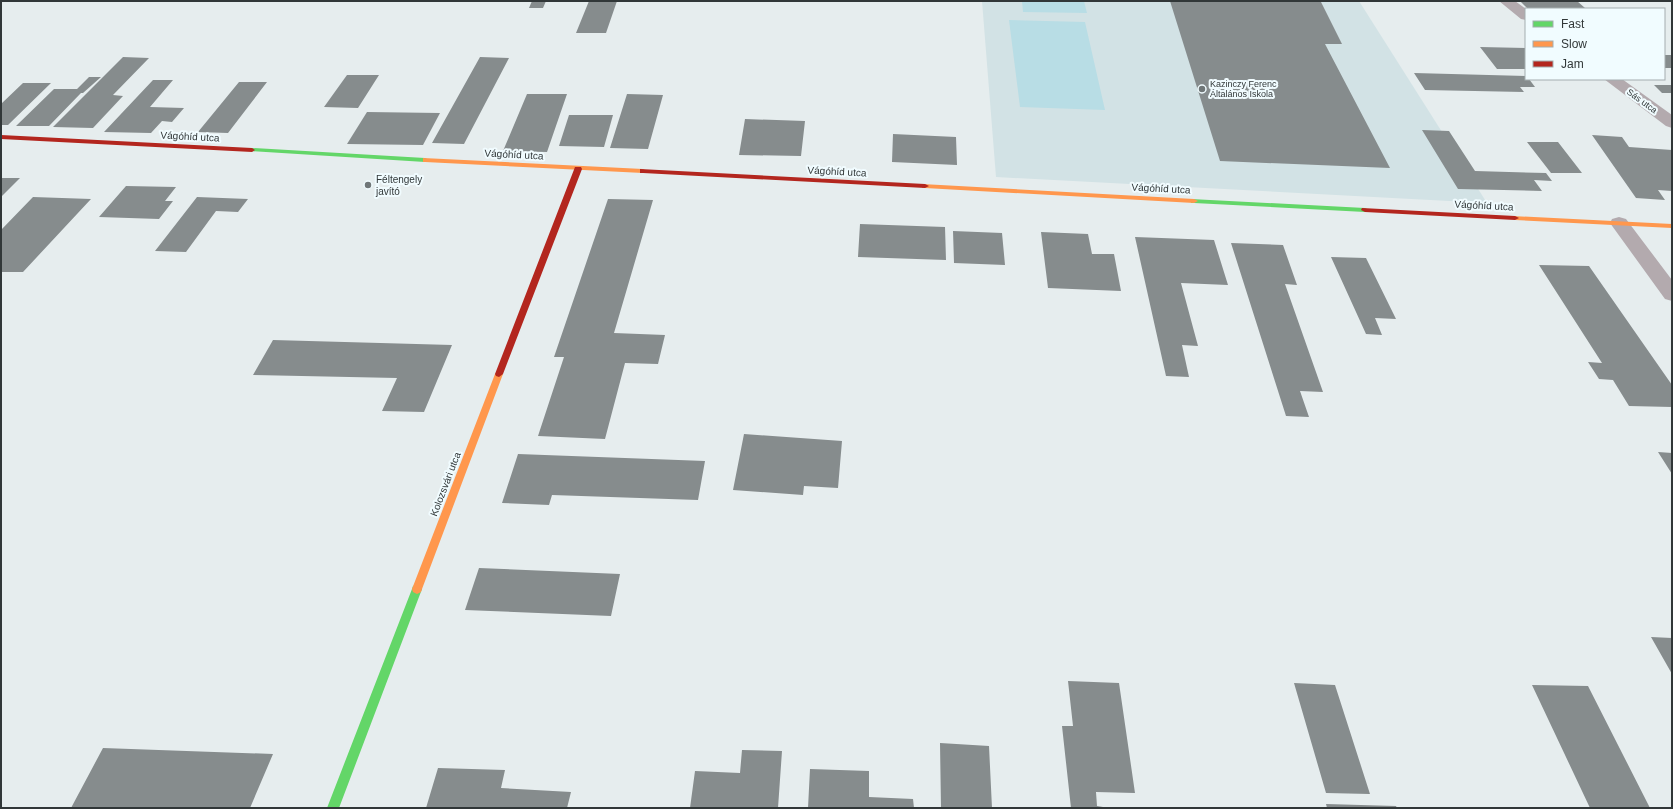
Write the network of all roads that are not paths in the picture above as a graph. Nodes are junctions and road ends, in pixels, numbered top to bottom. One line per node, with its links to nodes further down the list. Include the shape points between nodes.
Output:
1 (1506, 1): 2 (street)
2 (1525, 15)
3 (1613, 80): 4 (street, Sás utca)
4 (1672, 123)
5 (1, 137): 6 (street, Vágóhíd utca)
6 (578, 169): 7 (street, Vágóhíd utca); 10 (street, Kolozsvári utca)
7 (1619, 223): 8 (street, Vágóhíd utca); 9 (street)
8 (1672, 226)
9 (1672, 294)
10 (333, 808)

